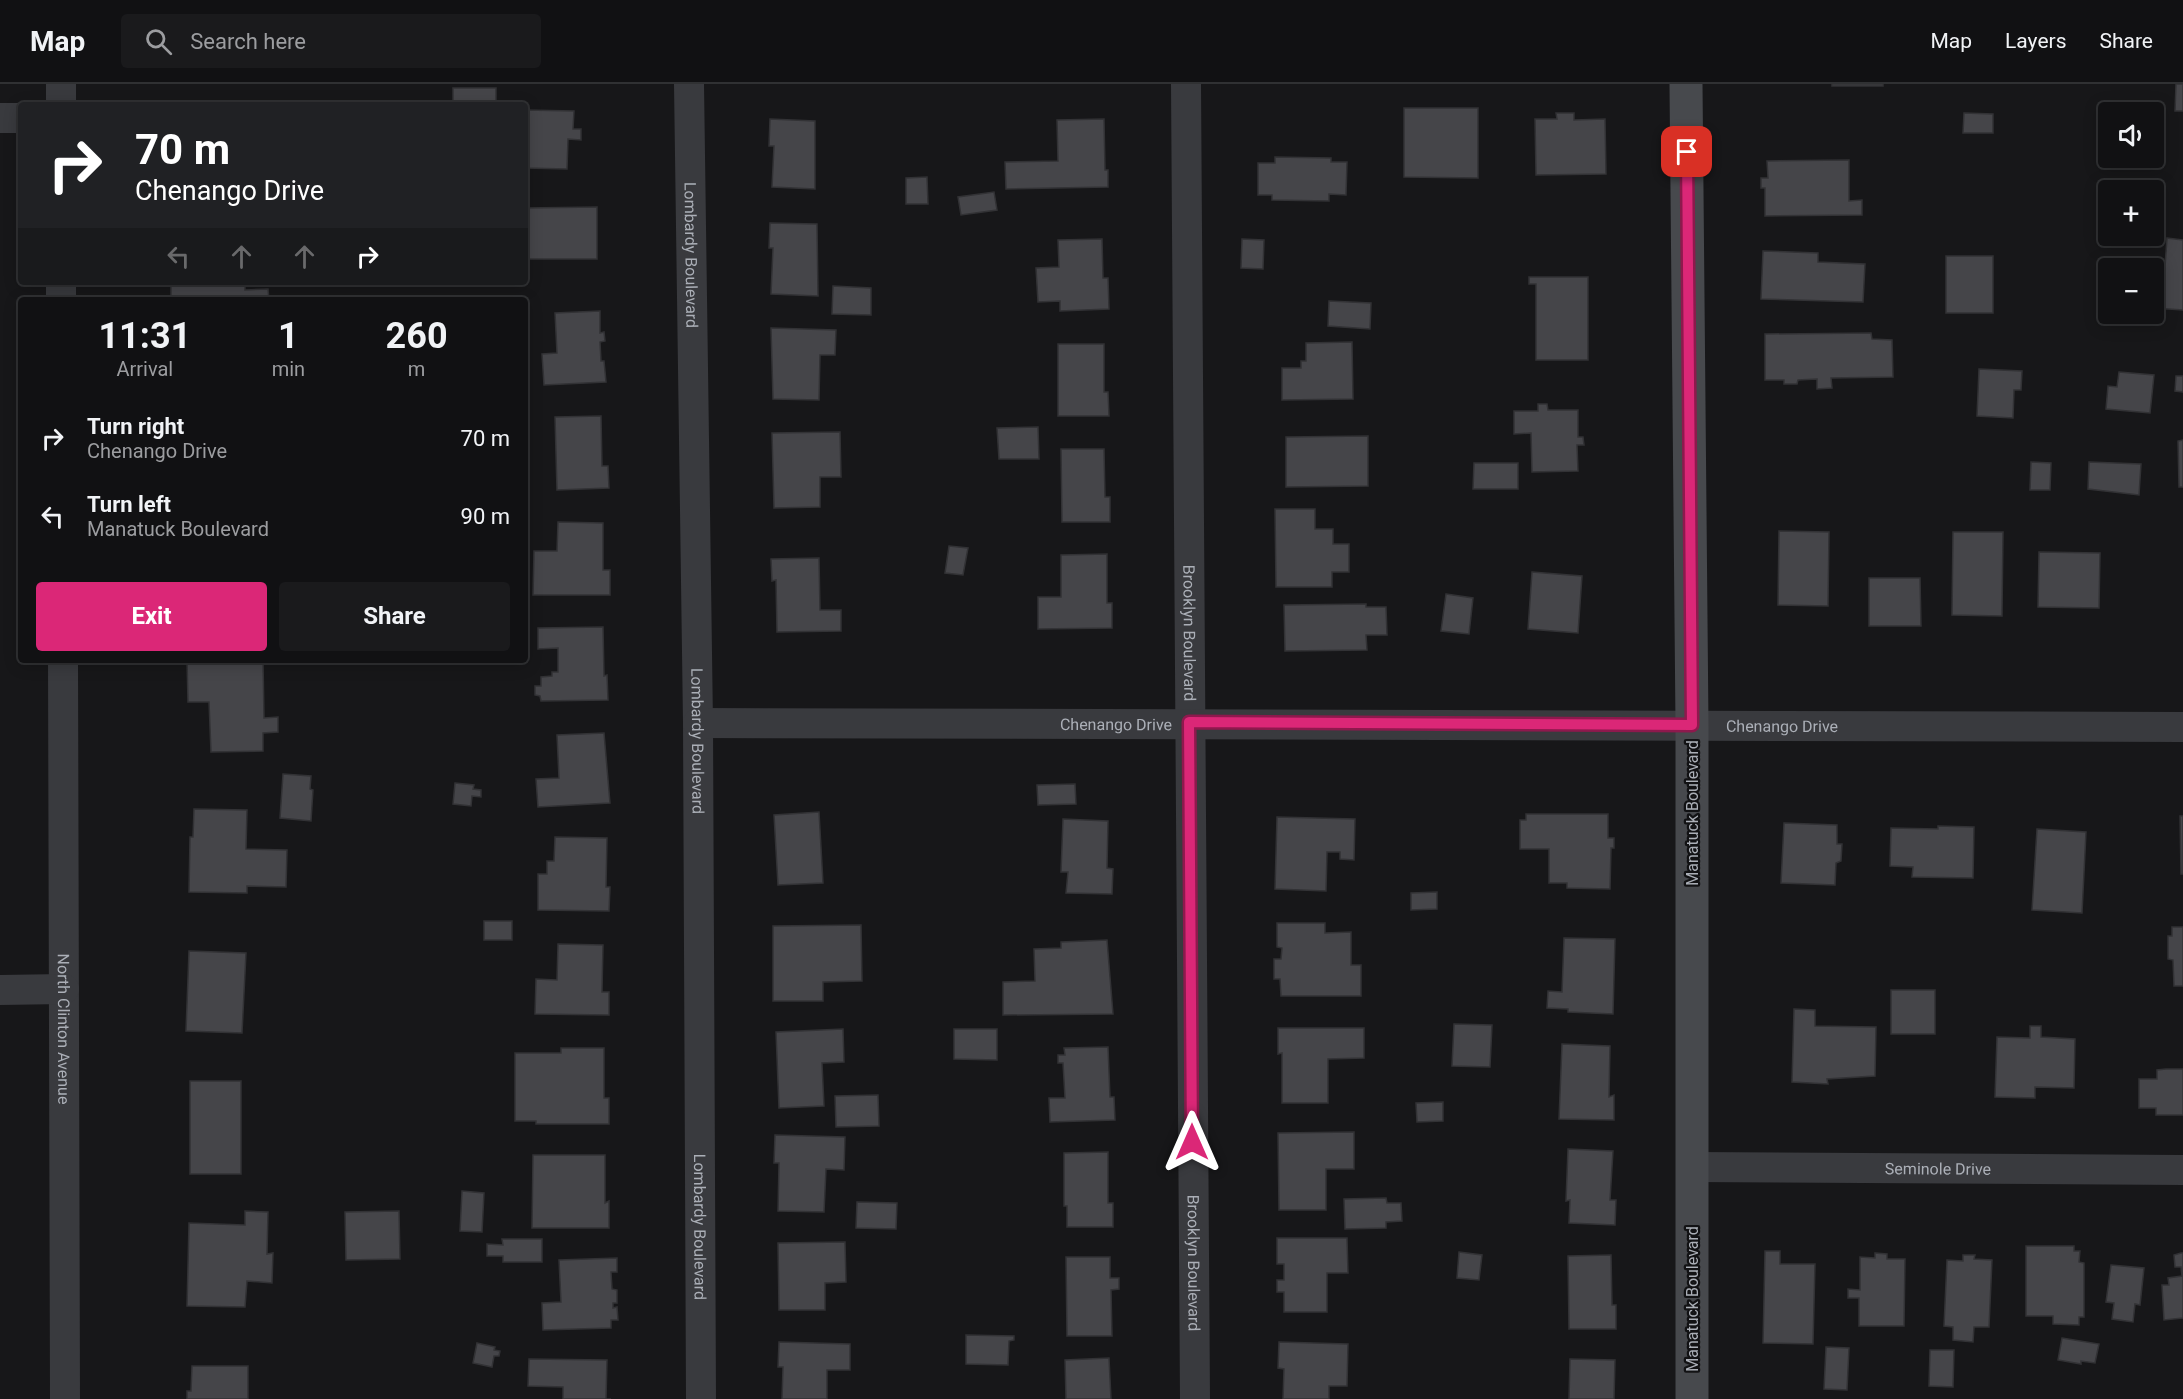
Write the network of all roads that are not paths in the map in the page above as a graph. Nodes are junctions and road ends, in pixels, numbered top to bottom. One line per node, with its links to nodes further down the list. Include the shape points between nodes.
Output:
1 (61, 84): 5 (street)
2 (689, 84): 10 (street, Lombardy Boulevard)
3 (1186, 84): 9 (street, Brooklyn Boulevard)
4 (1686, 84): 11 (street, Manatuck Boulevard)
5 (61, 102)
6 (0, 118): 7 (street)
7 (18, 118)
8 (63, 663): 13 (street, North Clinton Avenue)
9 (1189, 722): 10 (street, Chenango Drive); 11 (street, Chenango Drive); 19 (street, Brooklyn Boulevard)
10 (698, 723): 18 (street, Lombardy Boulevard)
11 (1692, 725): 12 (street, Chenango Drive); 15 (street, Manatuck Boulevard)
12 (2183, 727)
13 (64, 989): 14 (street); 17 (street, North Clinton Avenue)
14 (0, 990)
15 (1692, 1167): 16 (street, Seminole Drive); 20 (street, Manatuck Boulevard)
16 (2183, 1170)
17 (65, 1399)
18 (700, 1399)
19 (1195, 1399)
20 (1692, 1399)

